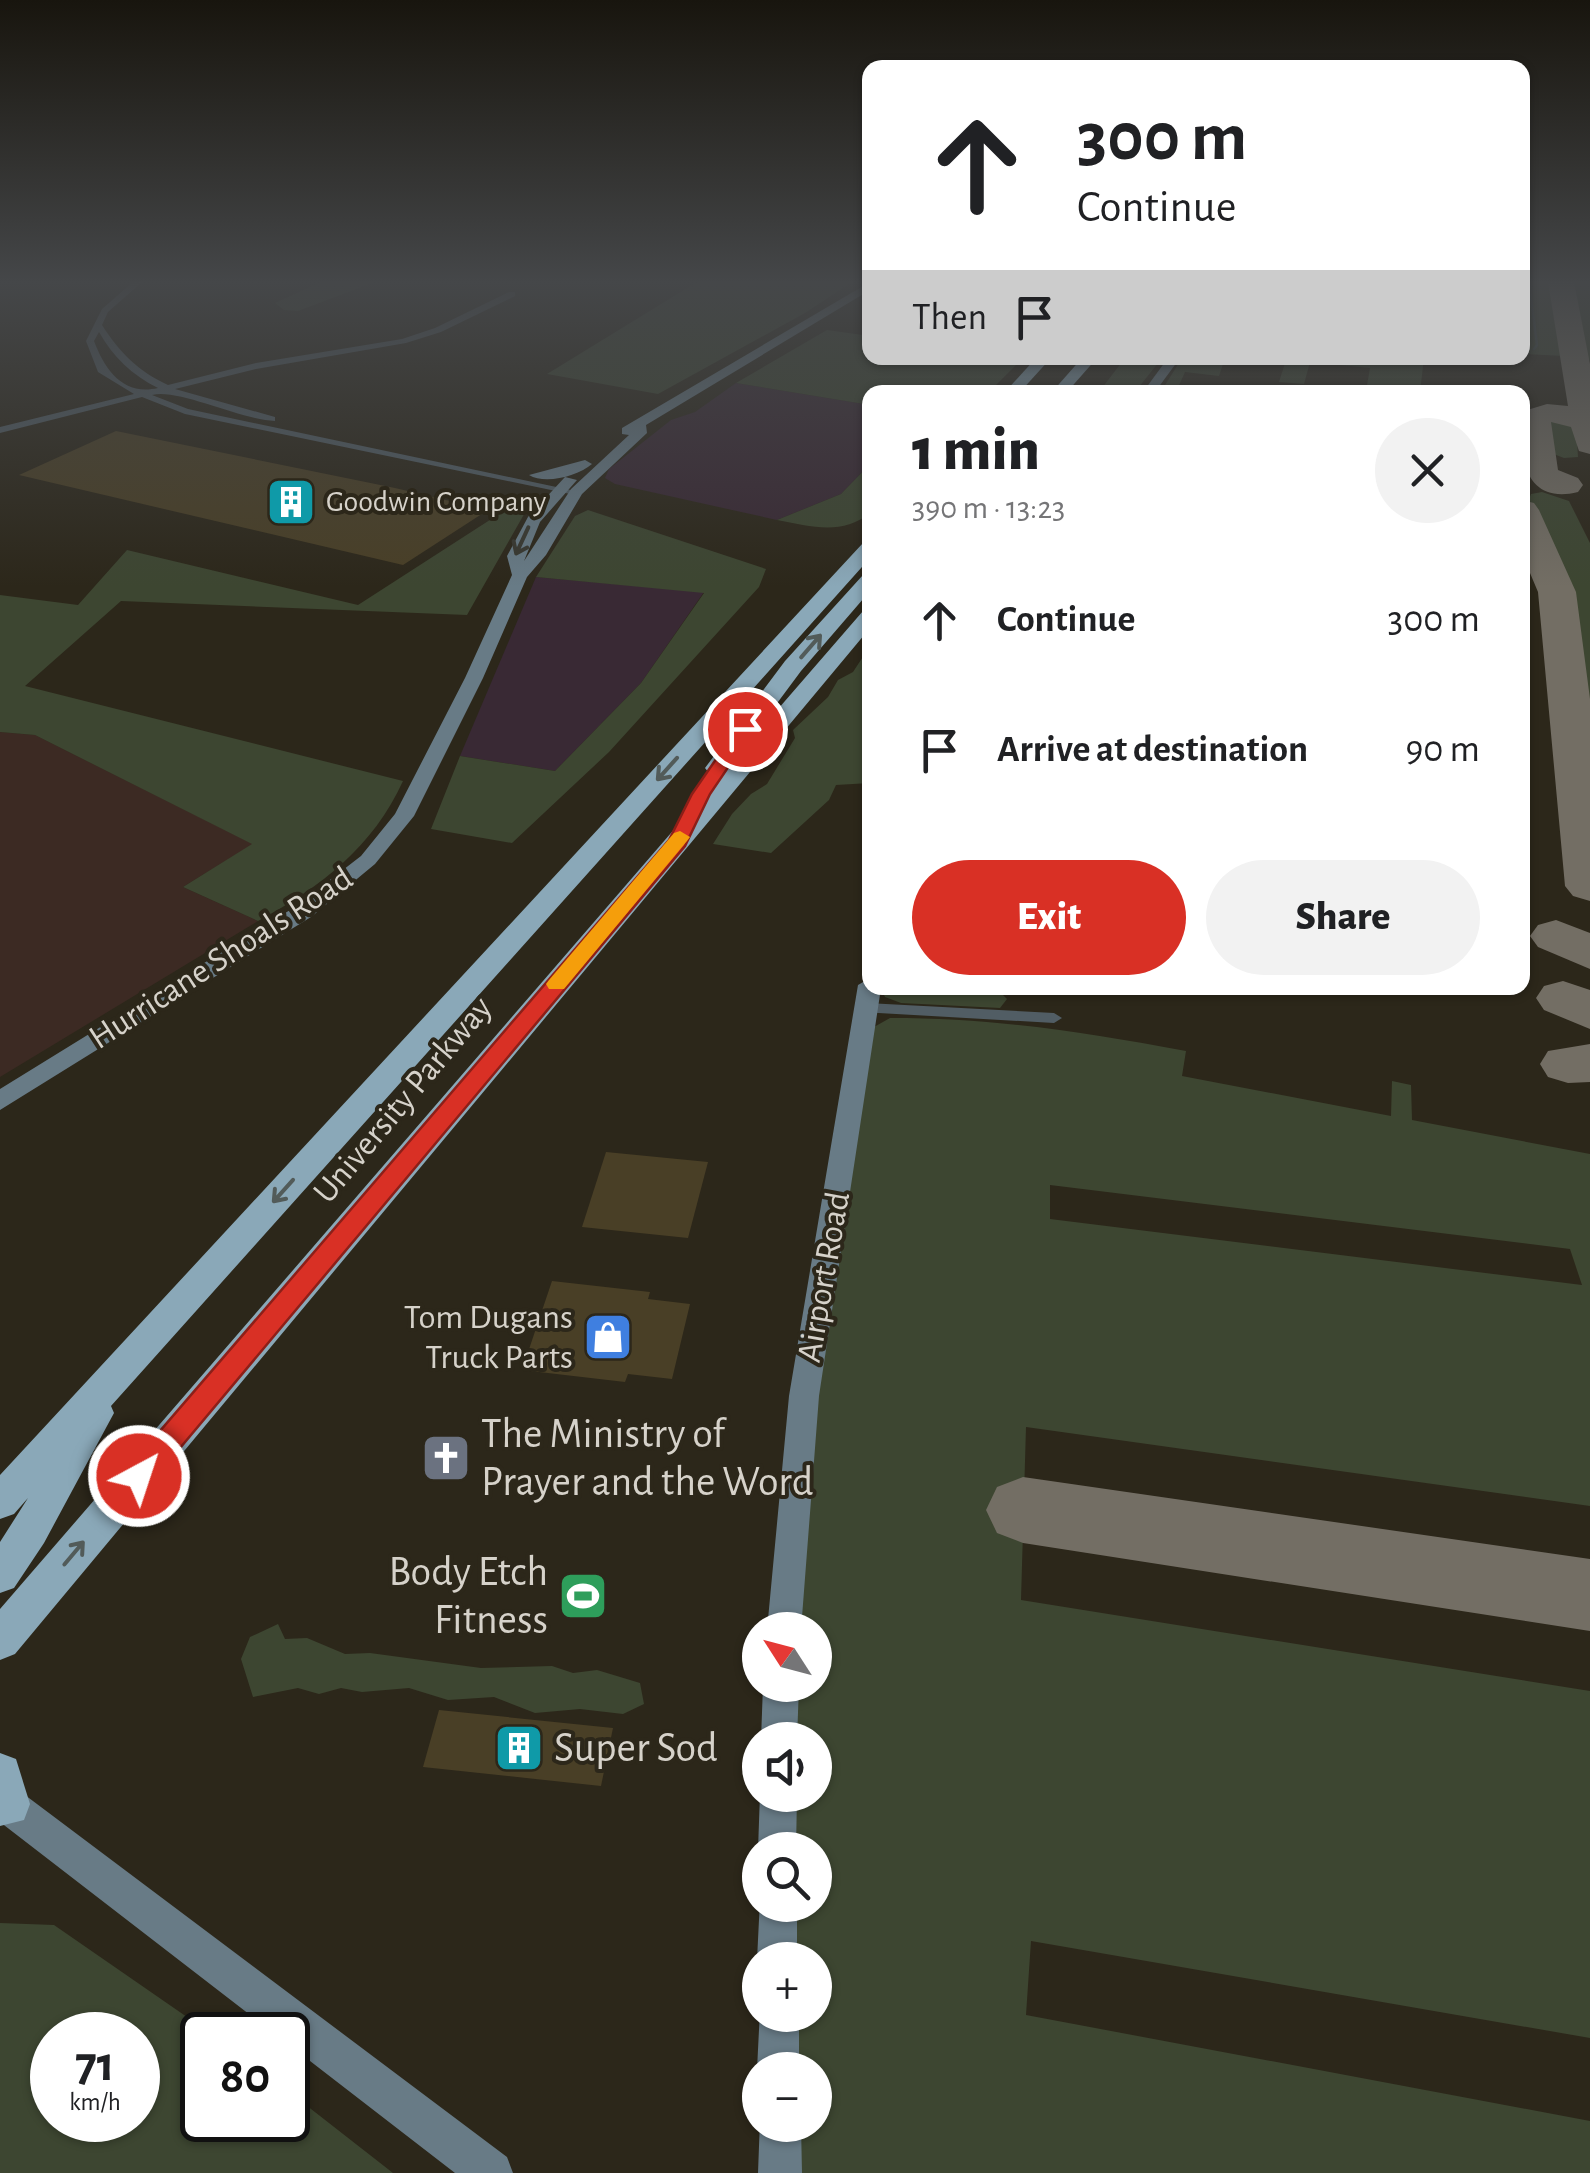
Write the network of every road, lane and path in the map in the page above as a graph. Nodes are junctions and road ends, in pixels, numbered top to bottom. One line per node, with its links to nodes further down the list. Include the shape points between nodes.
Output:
1 (122, 383): 6 (street)
2 (157, 383): 5 (street)
3 (174, 383): 5 (street)
4 (708, 383): 8 (street, Hurricane Shoals Road)
5 (162, 386): 6 (street); 7 (street); 12 (street, via 277,420)
6 (136, 394): 7 (street); 9 (street)
7 (152, 400): 10 (street); 12 (street, via 206,417)
8 (640, 425): 11 (street, Hurricane Shoals Road); 13 (street, Hurricane Shoals Road, via 642,430)
9 (0, 430)
10 (0, 438)
11 (584, 464): 12 (street); 13 (street, Hurricane Shoals Road)
12 (533, 479): 13 (street); 13 (street, via 546,490)
13 (568, 490): 15 (street, Hurricane Shoals Road, via 538,554); 15 (street, Hurricane Shoals Road, one-way to 15, via 532,520 515,556)
14 (862, 557): 22 (highway, University Parkway, one-way to 22)
15 (520, 575): 21 (street, Hurricane Shoals Road, via 404,816 368,860 303,912)
16 (862, 588): 18 (highway, one-way to 16, via 701,794 758,712)
17 (862, 624): 18 (highway, University Parkway)
18 (678, 842): 26 (highway, University Parkway, one-way to 18)
19 (868, 997): 20 (street); 25 (street, Airport Road, via 804,1396)
20 (1054, 1018)
21 (0, 1100)
22 (123, 1367): 23 (highway, University Parkway); 24 (highway)
23 (0, 1502)
24 (0, 1575)
25 (786, 1612)
26 (4, 1644)
27 (2, 1795): 29 (street)
28 (779, 2142): 30 (street)
29 (491, 2173)
30 (780, 2173)

